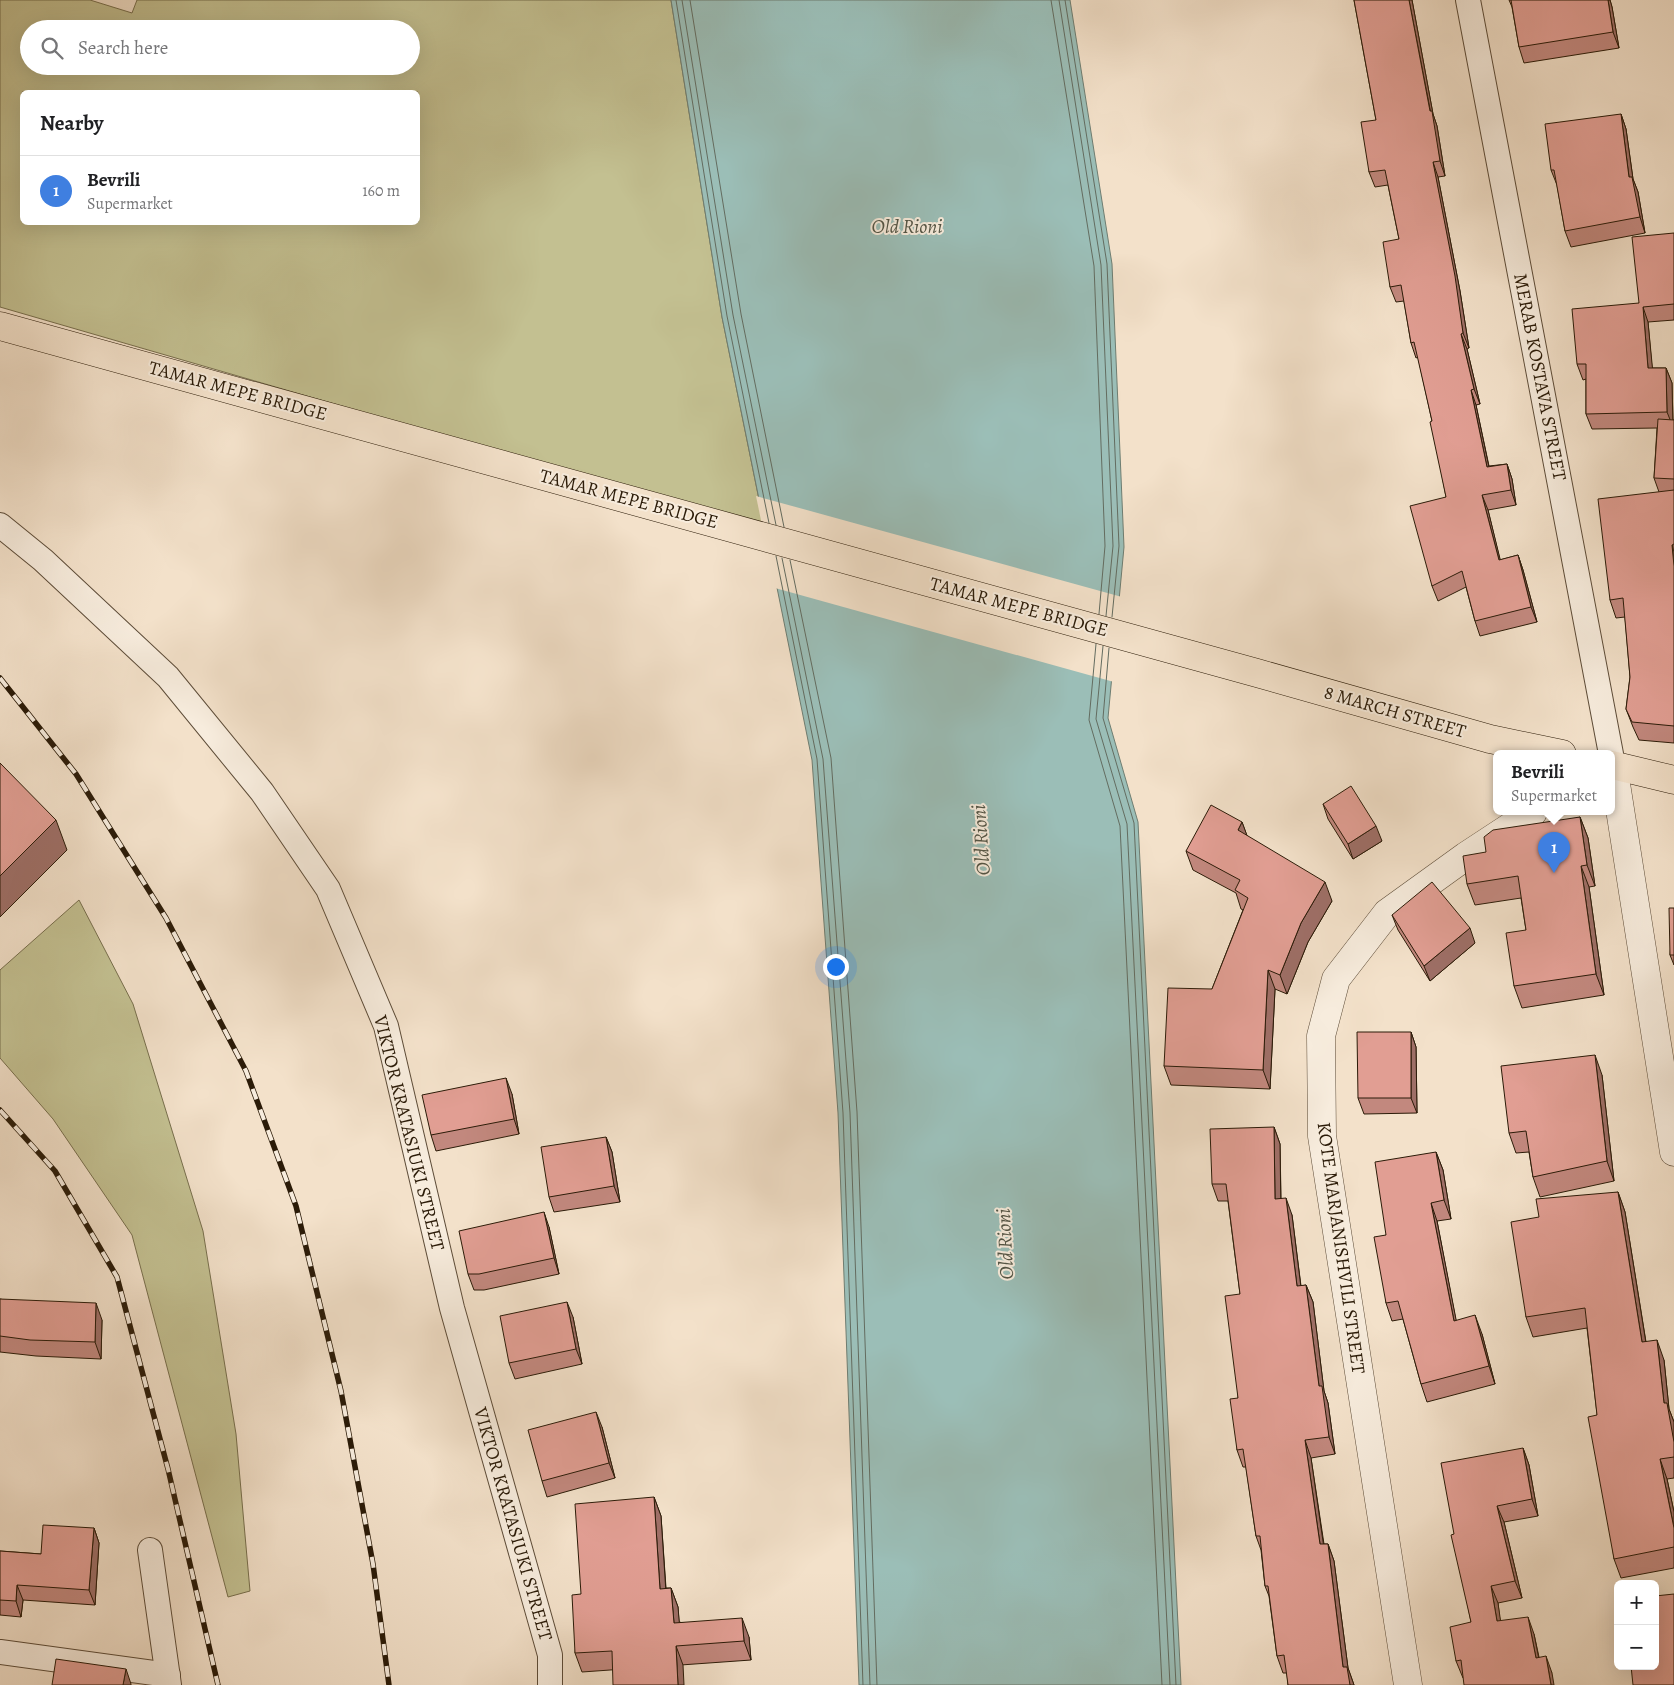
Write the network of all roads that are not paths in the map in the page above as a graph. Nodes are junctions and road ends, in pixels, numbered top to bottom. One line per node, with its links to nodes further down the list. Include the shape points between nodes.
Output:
1 (1468, 0): 7 (street, MERAB KOSTAVA STREET)
2 (0, 326): 4 (highway, TAMAR MEPE BRIDGE)
3 (0, 525): 16 (street, VIKTOR KRATASIUKI STREET, via 43,560 168,677 262,792 328,889 386,1026 452,1308 550,1655)
4 (1258, 673): 5 (highway, 8 MARCH STREET)
5 (1497, 746): 6 (highway, 8 MARCH STREET)
6 (1530, 750)
7 (1610, 750)
8 (1615, 762): 10 (highway)
9 (1615, 780): 12 (street, MERAB KOSTAVA STREET)
10 (1674, 780)
11 (1523, 815): 17 (street, KOTE MARJANISHVILI STREET, via 1387,913 1336,980 1321,1036 1322,1136)
12 (1674, 1152)
13 (150, 1550): 15 (street)
14 (0, 1652): 15 (street)
15 (168, 1680)
16 (550, 1685)
17 (1408, 1685)

